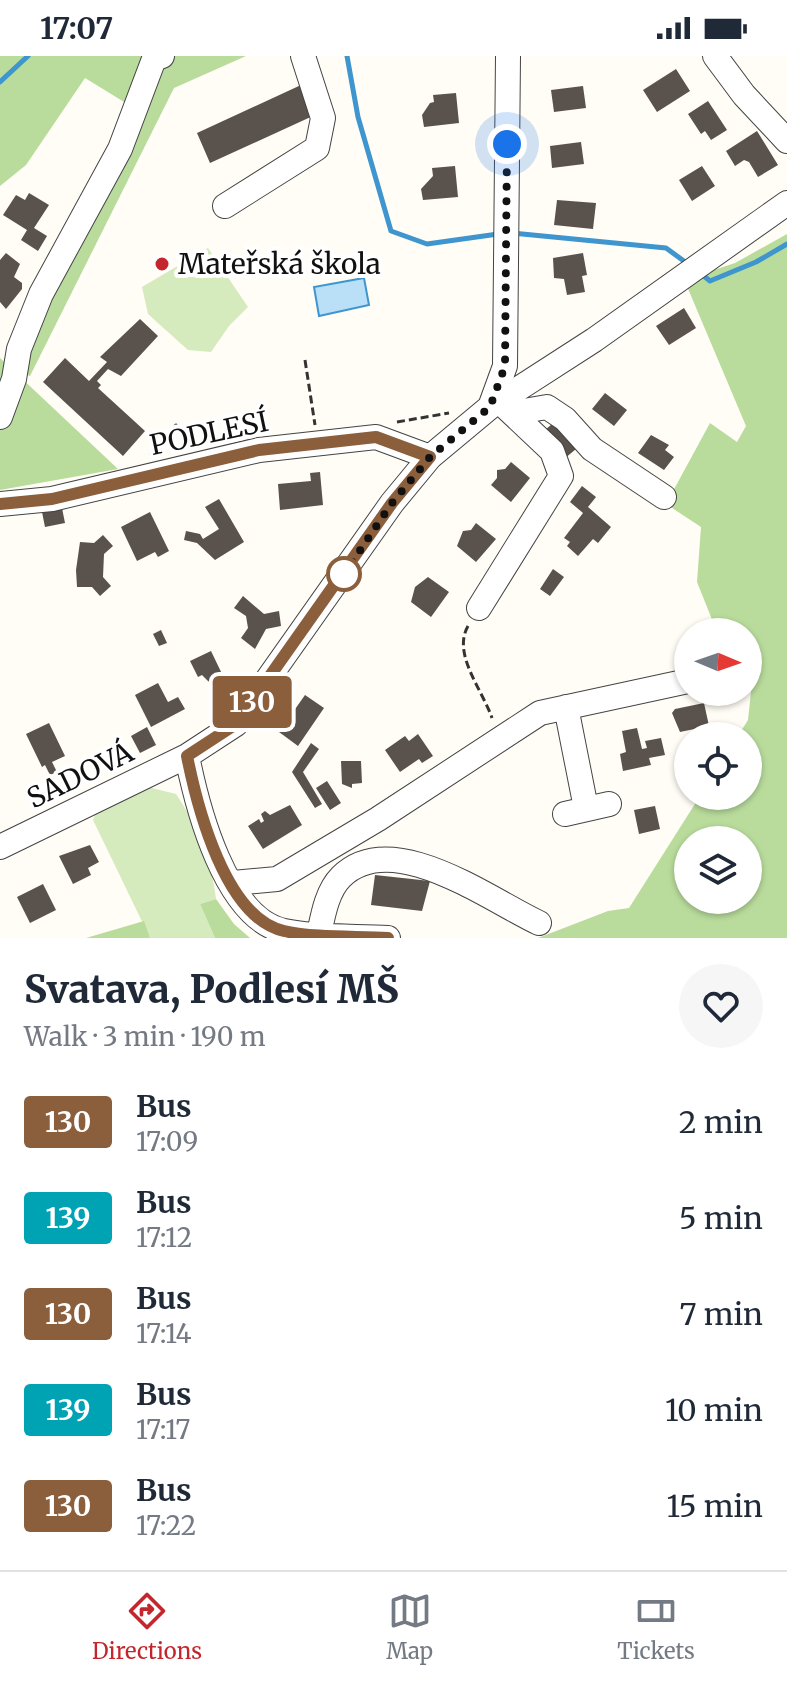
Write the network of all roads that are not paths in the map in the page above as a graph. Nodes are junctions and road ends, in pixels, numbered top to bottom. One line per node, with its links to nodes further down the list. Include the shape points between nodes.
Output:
1 (162, 56): 9 (street, via 154,59 120,149 41,294)
2 (303, 56): 7 (street, via 323,118 317,148)
3 (508, 56): 8 (street, via 505,366)
4 (715, 56): 5 (street)
5 (787, 141)
6 (787, 203): 8 (street)
7 (225, 206)
8 (500, 407): 10 (street); 11 (street, via 547,407 592,449); 13 (street, via 552,451 561,476)
9 (0, 417)
10 (430, 457): 12 (street, PODLESÍ, via 376,437 259,450 52,499); 16 (street, via 236,724)
11 (664, 497)
12 (0, 504)
13 (479, 608)
14 (674, 684): 15 (street)
15 (566, 707): 17 (street); 19 (street, via 540,713 277,879)
16 (187, 756): 18 (street, SADOVÁ); 19 (street, via 208,843)
17 (587, 809)
18 (0, 847)
19 (233, 883): 21 (street, via 268,926)
20 (539, 923): 21 (street, via 459,878 385,861 351,869 339,879)
21 (319, 934): 22 (street)
22 (388, 938)

